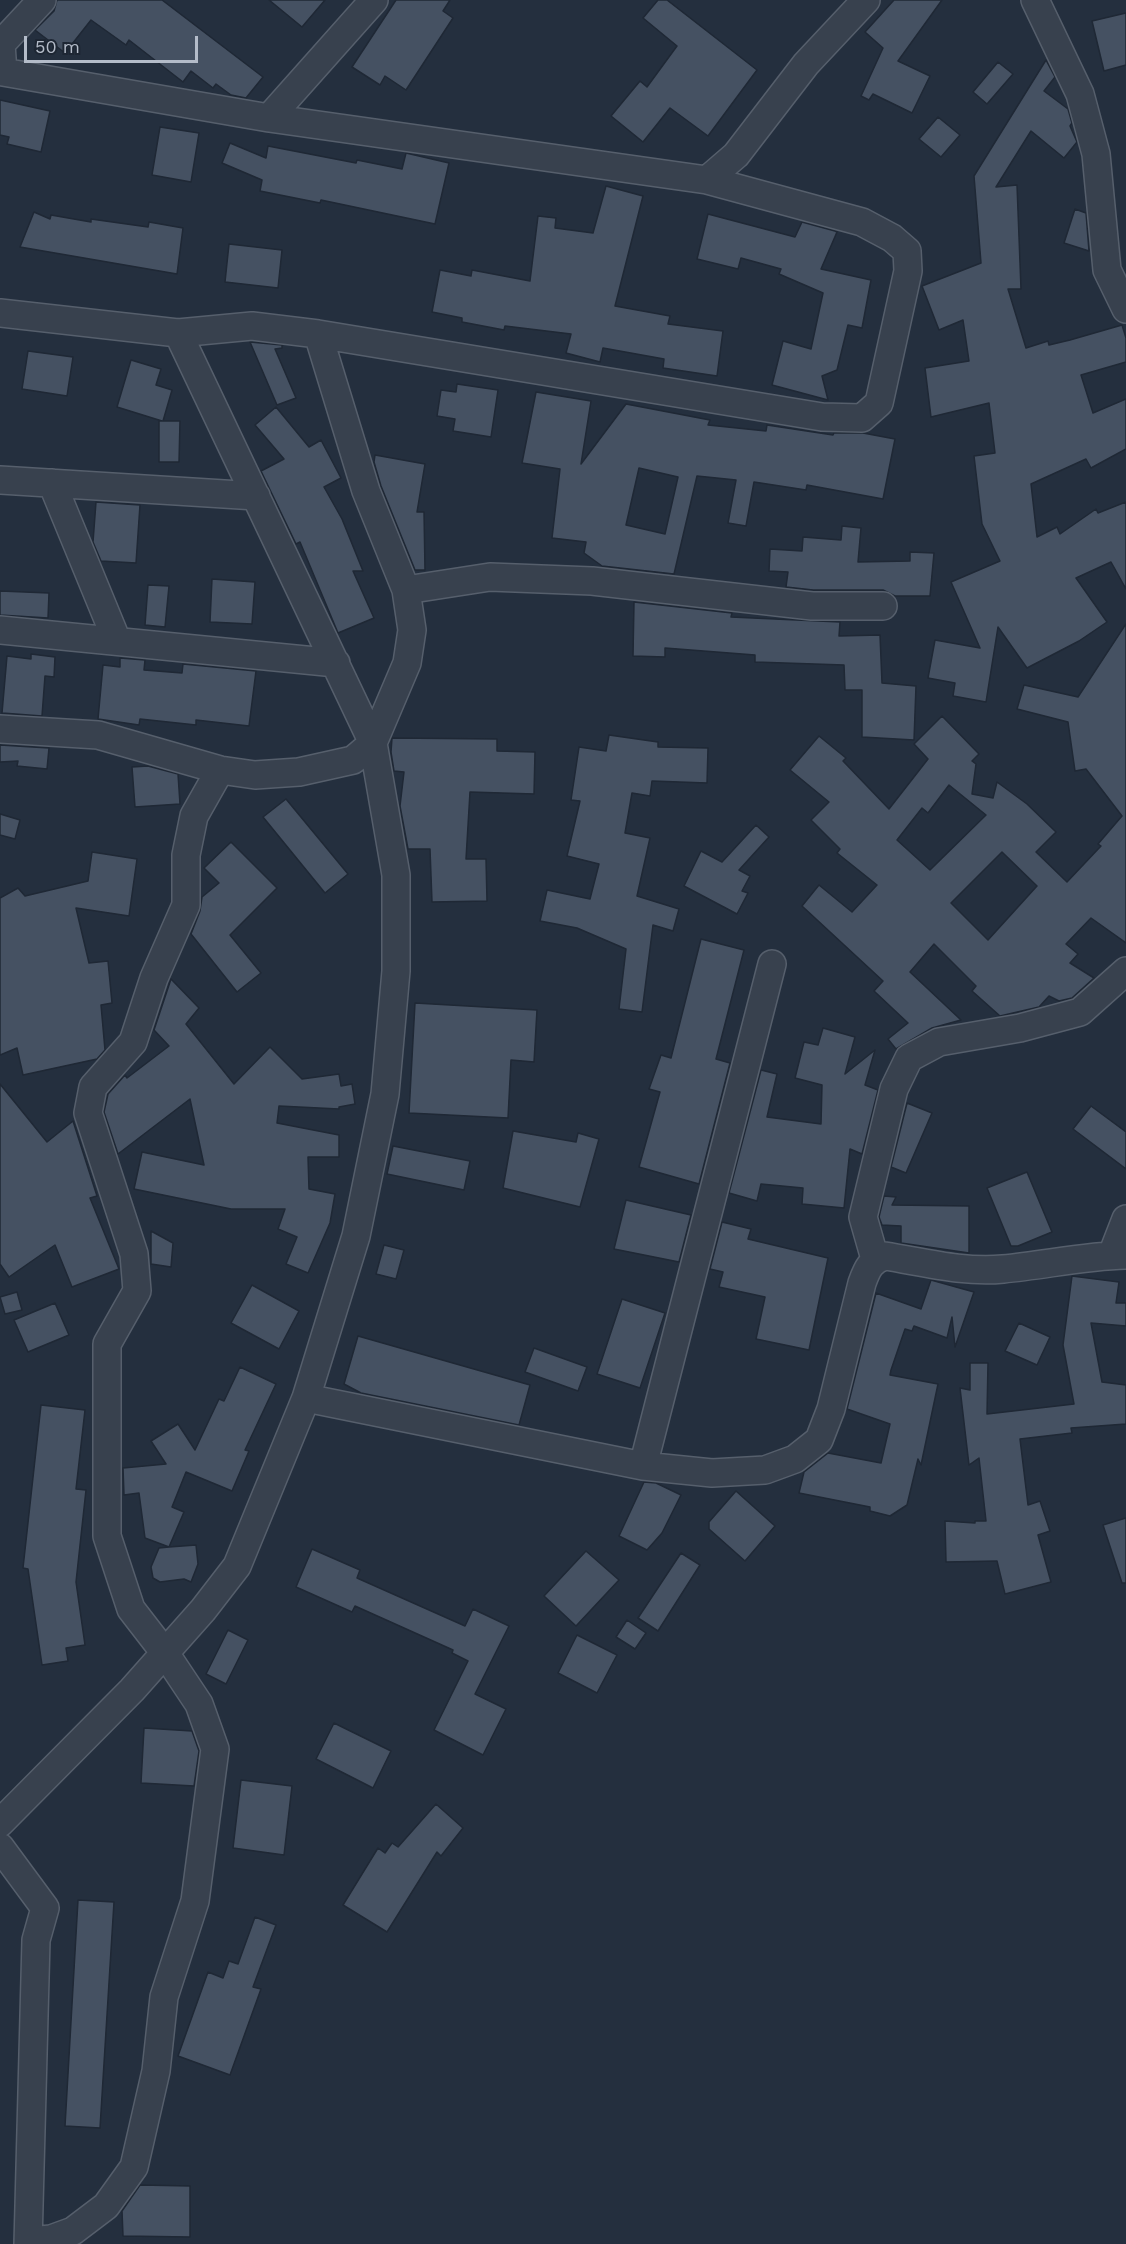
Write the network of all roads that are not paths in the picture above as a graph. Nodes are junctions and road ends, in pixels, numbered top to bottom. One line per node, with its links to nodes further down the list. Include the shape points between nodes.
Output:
1 (42, 0): 5 (street, via 1,44)
2 (374, 0): 6 (street)
3 (866, 0): 7 (street, via 806,64 736,155)
4 (1035, 0): 8 (street, via 1080,94 1096,154 1107,270)
5 (2, 72): 6 (street)
6 (269, 118): 7 (street)
7 (707, 180): 11 (street, via 862,222 907,251 908,271 879,403 862,418 822,417)
8 (1126, 309)
9 (0, 313): 10 (street)
10 (178, 333): 11 (street, via 252,326); 14 (street)
11 (318, 334): 15 (street, via 366,490)
12 (0, 480): 13 (street)
13 (52, 483): 14 (street); 18 (street)
14 (256, 496): 19 (street)
15 (406, 590): 16 (street, via 490,577 592,581 812,606); 21 (street, via 412,630 407,663)
16 (883, 606)
17 (0, 630): 18 (street)
18 (117, 641): 19 (street)
19 (336, 663): 21 (street)
20 (0, 729): 22 (street, via 98,735)
21 (373, 743): 22 (street, via 353,760 299,772 255,776); 28 (street, via 396,875 396,970 385,1094 356,1236)
22 (220, 770): 30 (street, via 194,816 186,855 186,905 154,978 133,1042 93,1087 88,1113 134,1254 137,1291 107,1344 107,1536 131,1609)
23 (772, 964): 29 (street)
24 (1126, 971): 27 (street, via 1080,1012 1020,1028 939,1042 909,1058 894,1089 863,1217)
25 (1126, 1219): 26 (street)
26 (1119, 1255): 27 (street, via 1003,1269 971,1269 885,1256)
27 (875, 1259): 29 (street, via 862,1283 831,1409 819,1440 795,1459 765,1470 712,1473)
28 (306, 1398): 29 (street); 30 (street, via 237,1566)
29 (643, 1466)
30 (165, 1653): 31 (street); 33 (street, via 199,1704 215,1749 195,1901 164,1997 156,2071 134,2167 106,2206 73,2231)
31 (0, 1823)
32 (0, 1847): 33 (street, via 45,1908 36,1940)
33 (29, 2243)

